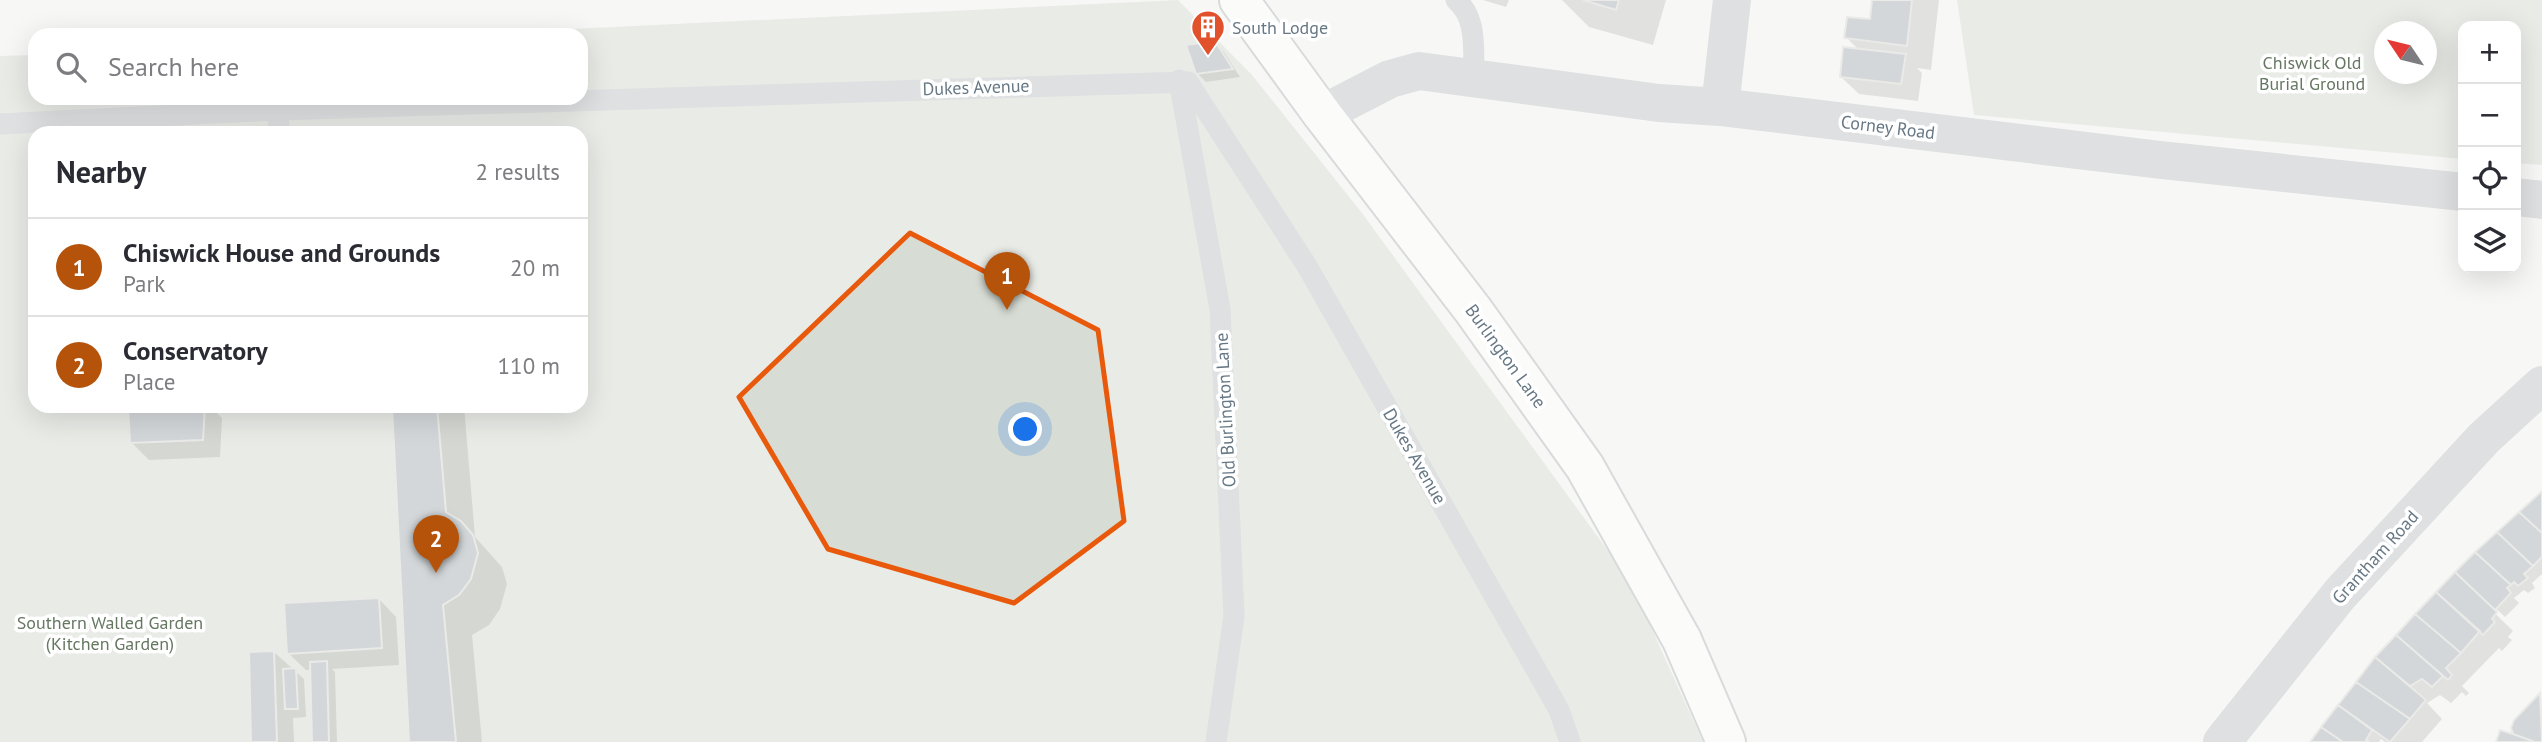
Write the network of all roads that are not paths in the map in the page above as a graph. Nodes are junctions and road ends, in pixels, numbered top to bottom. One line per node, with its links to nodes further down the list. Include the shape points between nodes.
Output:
1 (1239, 0): 10 (highway, Burlington Lane)
2 (1456, 0): 4 (lane, via 1467,9 1471,24)
3 (1732, 0): 8 (street)
4 (1474, 78): 8 (street, Corney Road); 10 (street, Corney Road, via 1419,71 1390,79)
5 (1179, 80): 6 (lane, Dukes Avenue); 17 (lane, Old Burlington Lane, via 1220,309 1234,616); 18 (lane, Dukes Avenue, via 1188,82 1307,266 1559,710)
6 (588, 100)
7 (428, 105): 9 (lane, Dukes Avenue)
8 (1720, 107): 13 (street, Corney Road)
9 (278, 110): 11 (lane, Dukes Avenue); 12 (lane)
10 (1322, 114): 19 (highway, Burlington Lane, via 1473,310 1585,467 1682,640)
11 (0, 124)
12 (279, 126)
13 (2458, 191)
14 (2521, 198): 15 (street)
15 (2542, 200)
16 (2542, 385): 20 (street, Grantham Road, via 2484,438 2340,594)
17 (1216, 742)
18 (1570, 742)
19 (1726, 742)
20 (2222, 742)

